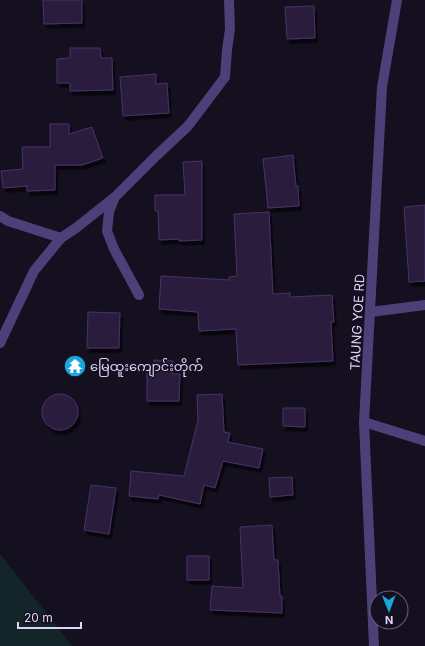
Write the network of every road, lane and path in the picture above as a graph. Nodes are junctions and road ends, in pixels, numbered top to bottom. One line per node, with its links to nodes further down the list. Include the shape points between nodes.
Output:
1 (230, 0): 3 (street, via 225,77 188,126)
2 (397, 0): 8 (street, TAUNG YOE RD, via 382,87)
3 (115, 197): 5 (street); 6 (street, via 109,212 107,231)
4 (0, 216): 5 (street)
5 (61, 238): 9 (street, via 34,271)
6 (138, 295)
7 (425, 305): 8 (street)
8 (371, 312): 10 (street, TAUNG YOE RD)
9 (0, 343)
10 (364, 422): 11 (street); 12 (street, TAUNG YOE RD)
11 (425, 440)
12 (374, 646)

